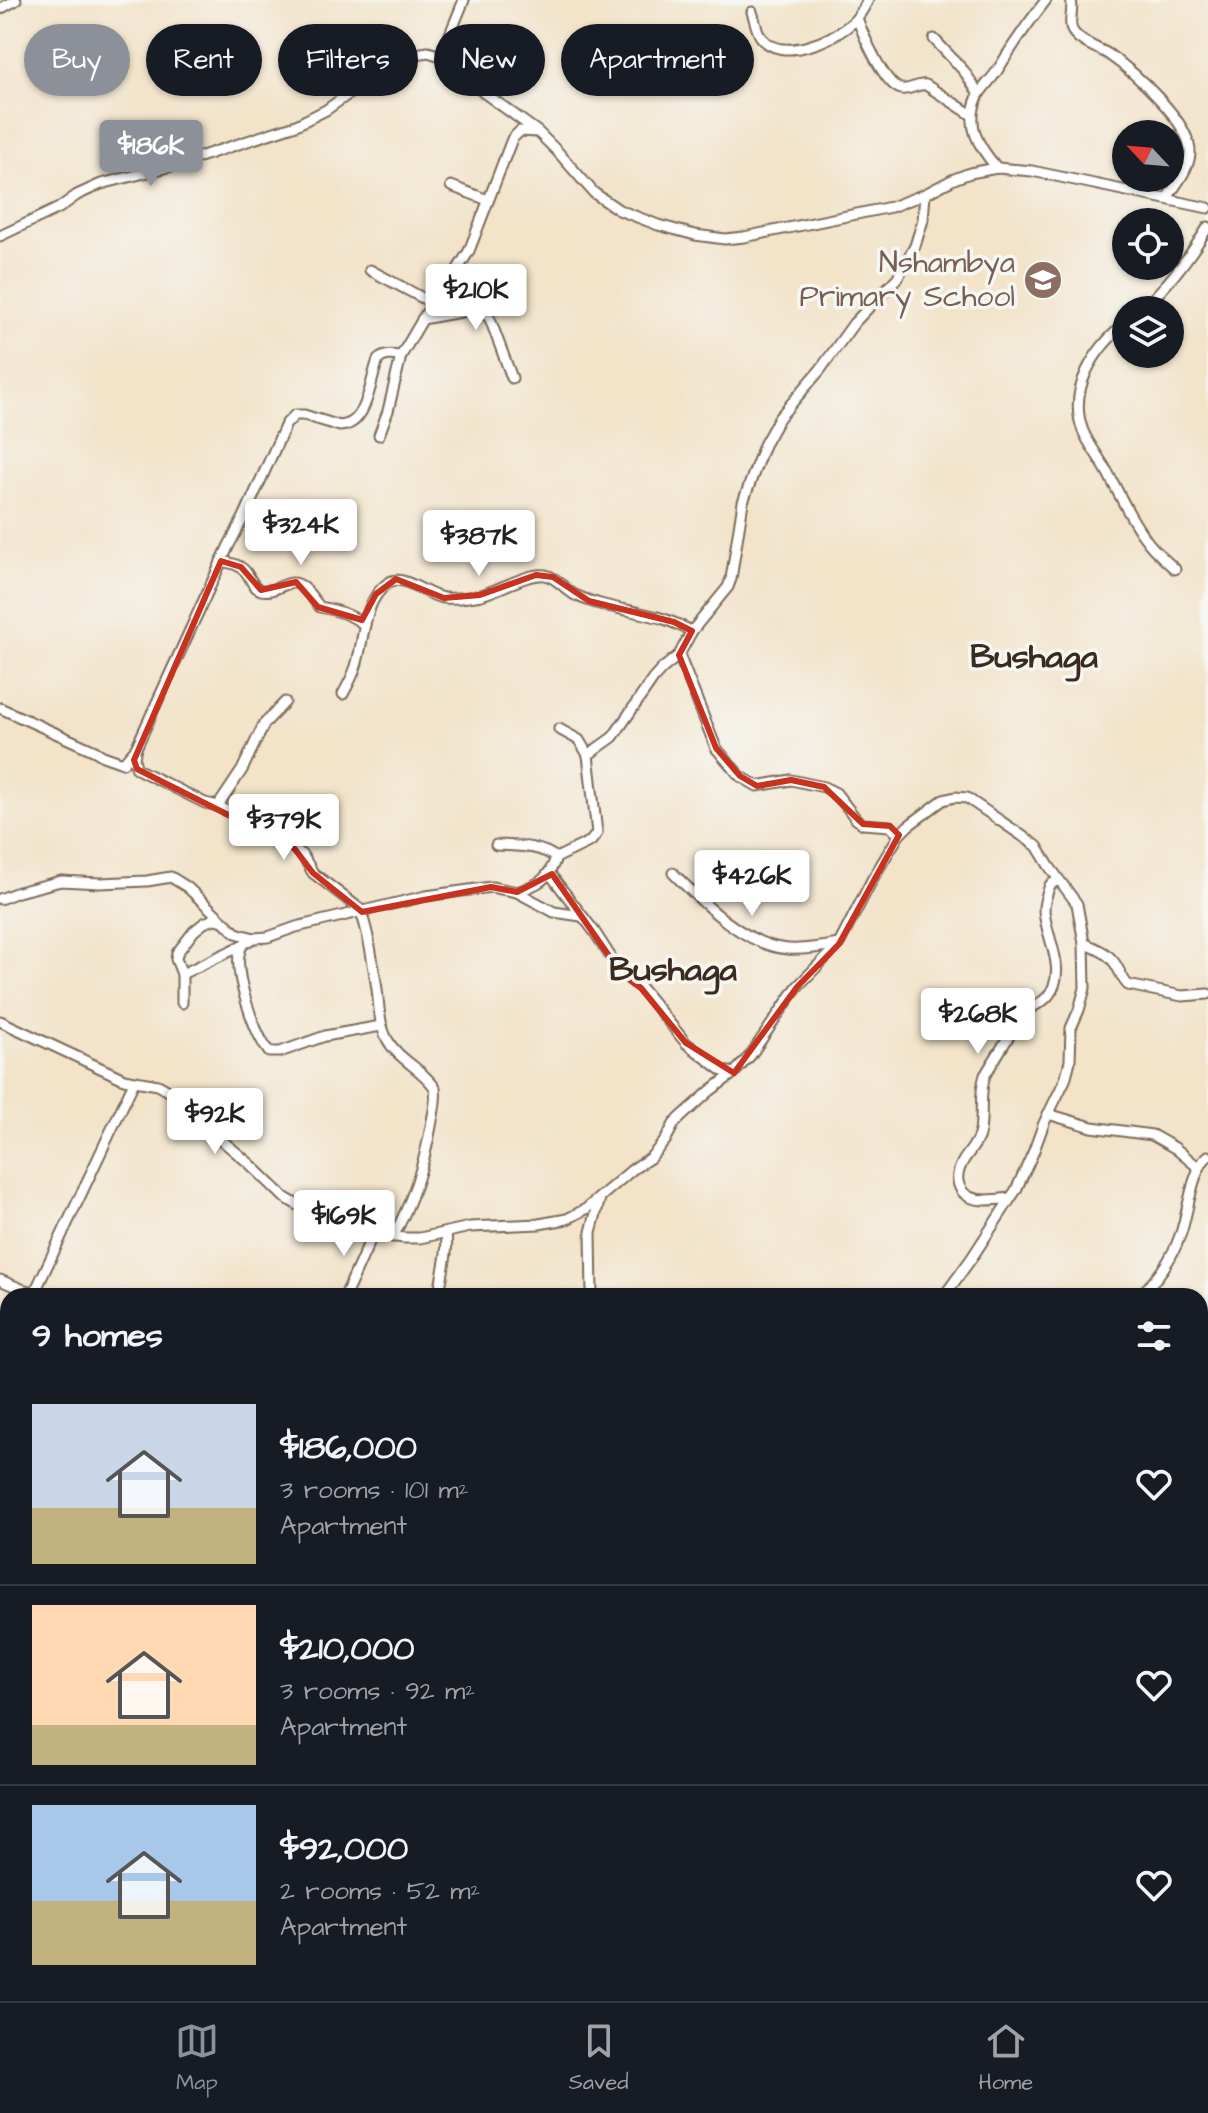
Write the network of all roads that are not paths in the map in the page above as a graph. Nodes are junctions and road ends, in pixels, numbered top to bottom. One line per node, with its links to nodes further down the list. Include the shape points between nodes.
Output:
1 (16, 0): 6 (street)
2 (464, 0): 9 (street)
3 (868, 0): 8 (street)
4 (1071, 0): 19 (street, via 1074,34 1136,75 1186,138 1189,158)
5 (1044, 1): 12 (street)
6 (0, 9)
7 (752, 12): 8 (street, via 768,44 800,50)
8 (857, 18): 14 (street, via 870,51 891,82 906,89 926,85)
9 (454, 24)
10 (934, 39): 12 (street)
11 (434, 54): 23 (street, via 409,55 296,125 101,184)
12 (979, 94): 14 (street)
13 (488, 96): 15 (street)
14 (972, 115): 16 (street, via 977,142)
15 (538, 132): 18 (street, via 594,193 619,210 711,237 757,235 891,207); 20 (street, via 515,134)
16 (997, 168): 18 (street, via 962,176); 19 (street)
17 (451, 186): 20 (street)
18 (925, 194): 35 (street, via 915,246 898,277 854,323 764,445 743,502 728,587)
19 (1167, 198): 21 (street)
20 (488, 200): 26 (street, via 469,251)
21 (1208, 208)
22 (1208, 227): 25 (street)
23 (0, 236)
24 (370, 270): 26 (street)
25 (1154, 296)
26 (432, 303): 27 (street)
27 (422, 319): 29 (street); 30 (street, via 483,311)
28 (1112, 336): 33 (street, via 1088,366 1080,390 1083,431 1137,526)
29 (401, 356): 31 (street); 32 (street, via 378,360 367,401 347,426 304,415 290,418)
30 (512, 378)
31 (379, 435)
32 (221, 561): 34 (street, via 241,567 261,590 296,582 320,607 339,610); 41 (street)
33 (1175, 569)
34 (365, 625): 35 (street, via 373,600 391,580 444,598 480,595 536,575 553,577 589,601 663,618); 37 (street, via 356,669)
35 (692, 631): 36 (street)
36 (679, 655): 42 (street, via 653,679 613,737); 44 (street, via 716,748 740,776 757,786 791,780 824,787 863,824 890,826)
37 (343, 694)
38 (285, 702): 43 (street, via 264,724)
39 (0, 708): 41 (street, via 120,763)
40 (559, 729): 42 (street, via 579,740)
41 (136, 748): 43 (street, via 137,769)
42 (588, 755): 46 (street, via 597,833)
43 (218, 806): 52 (street, via 299,852 313,873)
44 (899, 835): 49 (street, via 943,800 967,798 1037,846); 57 (street)
45 (496, 845): 46 (street, via 545,851)
46 (556, 858): 48 (street)
47 (673, 873): 57 (street, via 730,924 773,946)
48 (550, 874): 50 (street); 53 (street)
49 (1058, 880): 56 (street, via 1077,904); 70 (street, via 1050,885 1044,906 1055,952 1055,982 1049,996 1022,1015 985,1075 978,1140 958,1174 960,1189 975,1200)
50 (517, 892): 52 (street, via 491,887); 53 (street, via 554,912)
51 (0, 899): 54 (street, via 61,881 171,877)
52 (362, 912): 55 (street); 63 (street)
53 (581, 916): 64 (street, via 621,973 641,988 686,1043 723,1071)
54 (221, 920): 55 (street, via 236,933); 59 (street, via 204,923 180,947 176,959)
55 (254, 938): 58 (street)
56 (1084, 943): 60 (street, via 1105,953 1128,985 1182,996); 66 (street, via 1085,988 1069,1035 1069,1070)
57 (839, 944): 64 (street, via 797,987)
58 (241, 946): 59 (street); 63 (street, via 248,1010 269,1052)
59 (182, 974): 61 (street)
60 (1208, 994)
61 (182, 1003)
62 (0, 1021): 65 (street)
63 (381, 1026): 73 (street, via 392,1047 432,1083 436,1094 421,1172)
64 (734, 1073): 69 (street, via 674,1124 650,1158)
65 (134, 1082): 72 (street, via 158,1085 177,1097 295,1205); 76 (street)
66 (1048, 1114): 68 (street, via 1092,1127 1152,1135); 70 (street)
67 (1208, 1156): 68 (street)
68 (1199, 1168): 81 (street, via 1175,1248)
69 (600, 1198): 71 (street, via 567,1219); 79 (street, via 591,1232)
70 (1011, 1198): 80 (street)
71 (446, 1233): 73 (street); 78 (street)
72 (373, 1234): 73 (street); 77 (street)
73 (393, 1237)
74 (0, 1280): 75 (street)
75 (19, 1288)
76 (37, 1288)
77 (349, 1288)
78 (440, 1288)
79 (592, 1288)
80 (950, 1288)
81 (1146, 1288)

